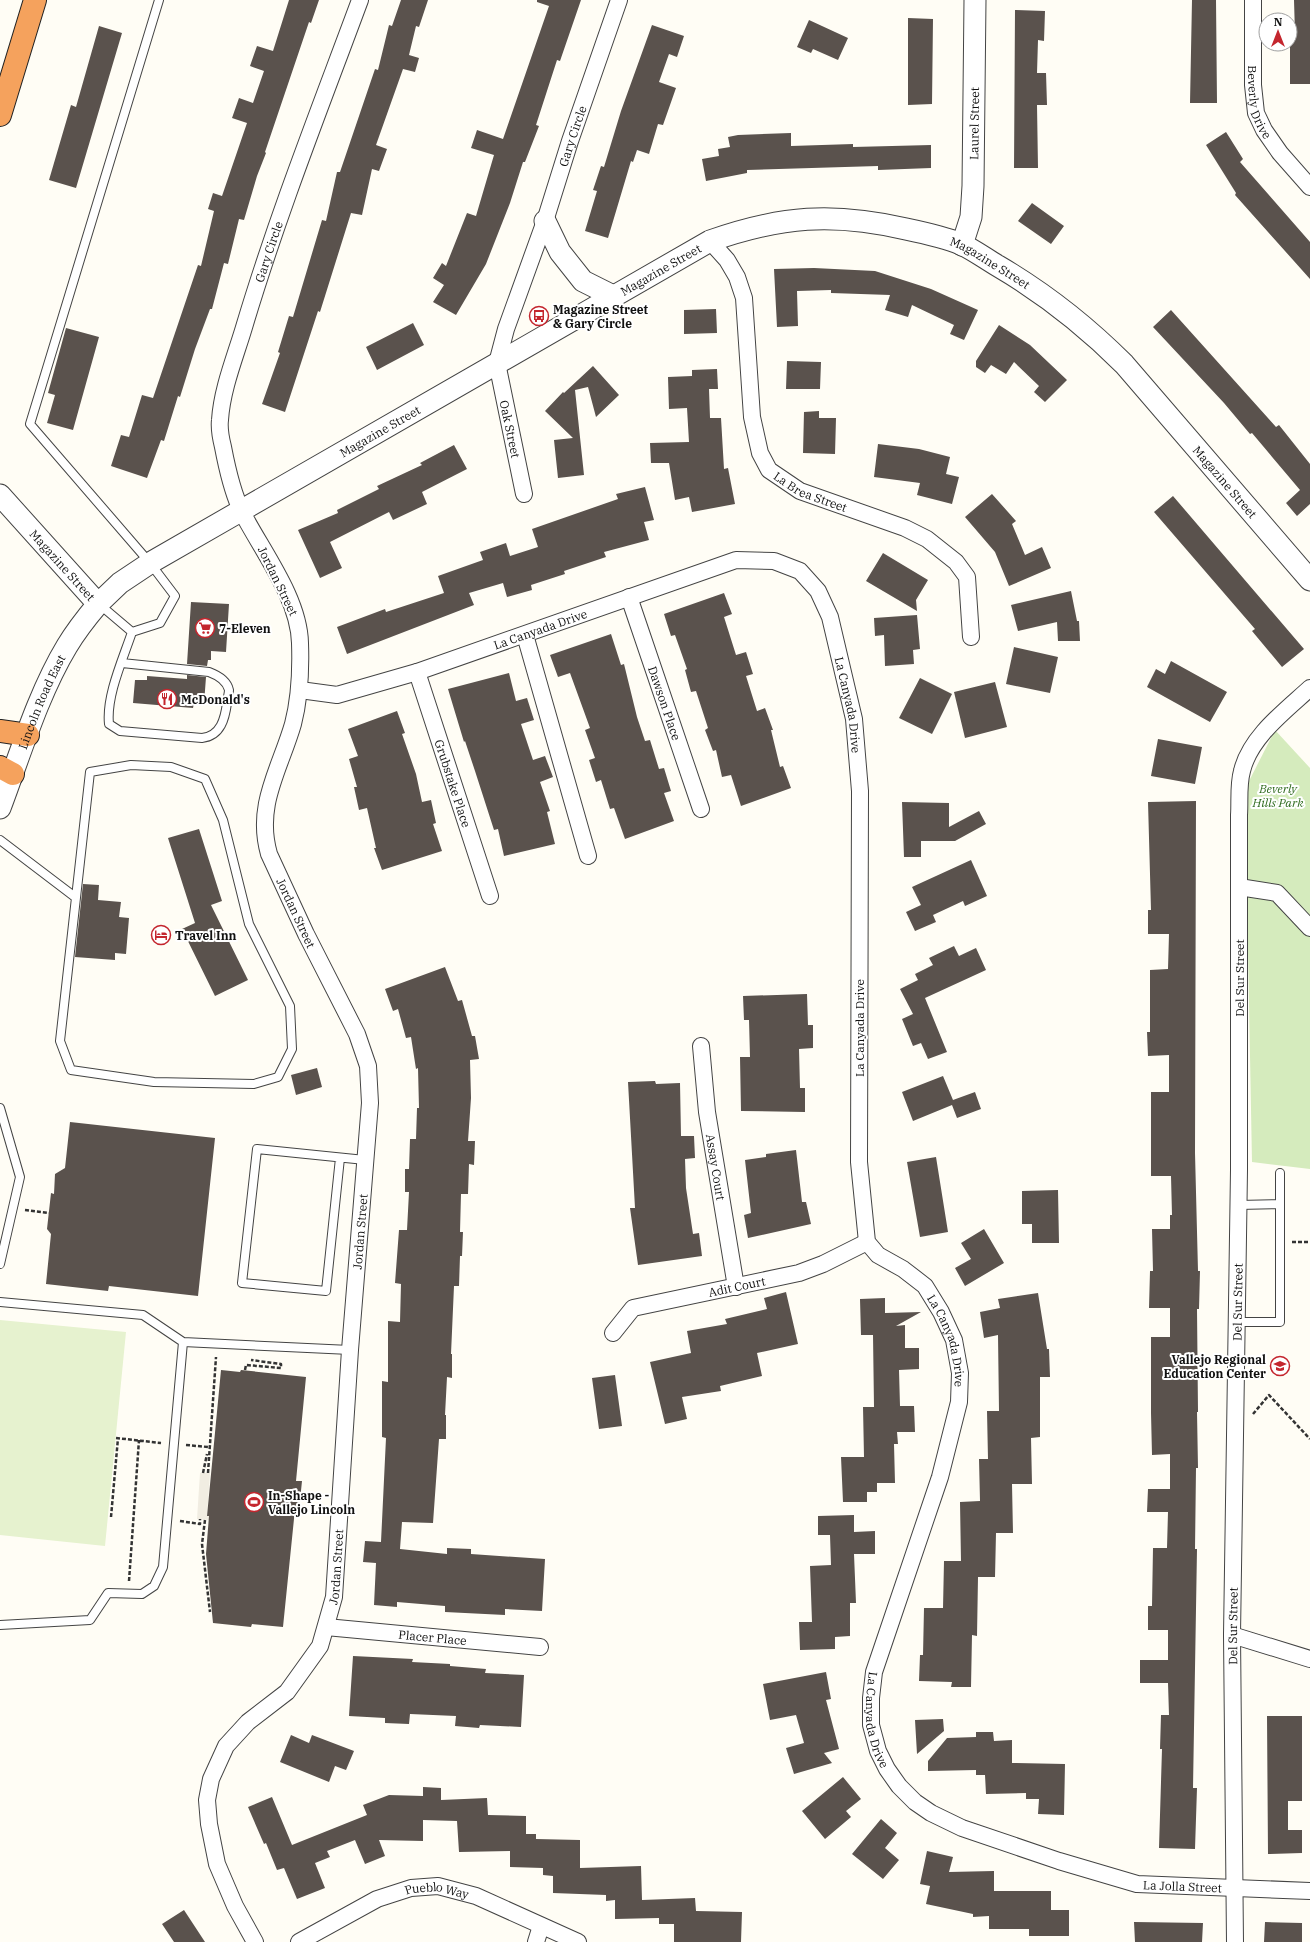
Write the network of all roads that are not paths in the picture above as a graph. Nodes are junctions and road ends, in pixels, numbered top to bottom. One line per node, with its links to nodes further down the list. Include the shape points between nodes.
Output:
1 (35, 0): 7 (highway)
2 (159, 0): 17 (lane, via 30,424)
3 (360, 0): 16 (street, Gary Circle, via 265,259 225,391 219,421 232,484)
4 (619, 0): 9 (street, Gary Circle)
5 (975, 0): 11 (street, Laurel Street, via 973,186 971,217)
6 (1253, 0): 8 (street, Beverly Drive, via 1253,85 1256,113 1280,153)
7 (0, 115)
8 (1310, 187)
9 (545, 221): 12 (street, via 560,252 583,281); 13 (street, Gary Circle, via 506,329)
10 (710, 241): 11 (street, Magazine Street, via 774,222 839,219 875,222 933,235); 12 (street, Magazine Street); 23 (street, La Brea Street, via 727,260 737,277 744,298 752,417 760,453 769,470 800,491 927,539 956,562 967,577)
11 (962, 245): 18 (street, Magazine Street, via 1013,275 1095,336 1124,364)
12 (613, 296): 13 (street, Magazine Street)
13 (497, 363): 14 (street, Oak Street); 16 (street, Magazine Street)
14 (524, 494)
15 (0, 495): 20 (street, Magazine Street)
16 (241, 510): 17 (street, Magazine Street); 27 (street, Jordan Street, via 295,612 300,639)
17 (150, 563): 20 (street, Magazine Street, via 120,583); 21 (lane, via 175,596 160,623)
18 (1310, 580)
19 (629, 597): 22 (street, La Canyada Drive); 32 (street, Dawson Place); 46 (street, La Canyada Drive, via 736,560 774,560 800,571 818,591 830,617 854,719 860,790 859,1162)
20 (98, 604): 21 (lane); 29 (street, Lincoln Road East, via 67,646 45,690)
21 (132, 632): 24 (lane)
22 (525, 635): 25 (street, La Canyada Drive); 34 (street)
23 (971, 637)
24 (122, 663): 24 (lane, via 107,710 109,724 120,731 202,738 211,736 222,726 229,691 217,675)
25 (417, 672): 27 (street, La Canyada Drive, via 337,695); 37 (street, Grubstake Place)
26 (1310, 688): 35 (street, Del Sur Street, via 1265,730 1248,755 1242,772 1239,815)
27 (300, 690): 42 (street, Jordan Street, via 293,724 266,806 265,840 306,934 358,1034 368,1066 370,1103)
28 (0, 731): 29 (highway)
29 (28, 735): 30 (street, Lincoln Road East)
30 (6, 771): 31 (street, Lincoln Road East)
31 (0, 808)
32 (701, 809)
33 (0, 840): 36 (lane)
34 (588, 856)
35 (1239, 887): 38 (street, via 1277,893); 45 (street, Del Sur Street)
36 (75, 896): 36 (lane, via 90,772 131,765 171,767 205,779 223,820 249,924 290,1006 292,1049 278,1077 254,1084 154,1082 71,1070 60,1041)
37 (490, 896)
38 (1310, 928)
39 (702, 1046): 48 (street, Assay Court, via 707,1112)
40 (0, 1108): 47 (lane, via 20,1177)
41 (340, 1158): 41 (lane, via 257,1149 242,1283 326,1290); 42 (lane)
42 (365, 1160): 53 (street, Jordan Street)
43 (1280, 1173): 44 (lane)
44 (1280, 1204): 45 (lane); 50 (lane, via 1280,1322)
45 (1238, 1205): 50 (street, Del Sur Street)
46 (867, 1242): 48 (street, Adit Court, via 799,1273); 59 (street, La Canyada Drive, via 878,1255 903,1269 925,1286 954,1340 960,1373 959,1402 940,1477 874,1672 871,1725 878,1750 900,1786 915,1802 931,1813 962,1828)
47 (0, 1264)
48 (736, 1287): 51 (street, Adit Court, via 633,1308)
49 (0, 1302): 52 (lane, via 143,1315)
50 (1237, 1322): 56 (street, Del Sur Street)
51 (613, 1333)
52 (183, 1342): 53 (lane); 54 (lane, via 163,1567 154,1586 142,1594 108,1593 90,1620)
53 (350, 1350): 55 (street, Jordan Street, via 334,1597)
54 (0, 1625)
55 (326, 1626): 57 (street, Placer Place); 63 (street, Jordan Street, via 320,1646 287,1692 248,1722 226,1746 211,1779 207,1800 208,1824 217,1864 235,1906)
56 (1232, 1635): 58 (street); 60 (street, Del Sur Street)
57 (540, 1647)
58 (1310, 1659)
59 (1059, 1861): 60 (street, La Jolla Street, via 1137,1884)
60 (1235, 1888): 61 (street, La Jolla Street); 67 (street, Del Sur Street)
61 (1310, 1891)
62 (542, 1926): 64 (street, Pueblo Way, via 476,1896 438,1886 411,1888 377,1899); 65 (street); 66 (street, Pueblo Way)
63 (255, 1942)
64 (298, 1942)
65 (536, 1942)
66 (578, 1942)
67 (1235, 1942)

